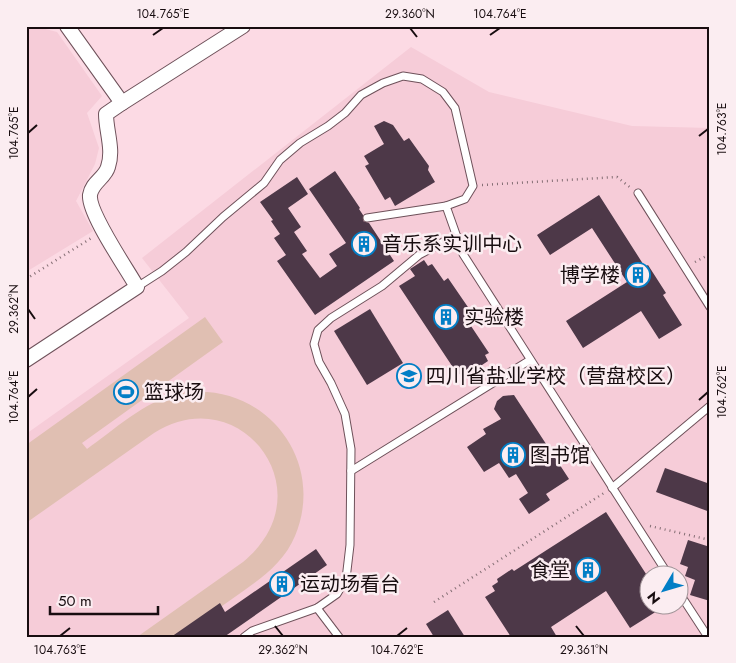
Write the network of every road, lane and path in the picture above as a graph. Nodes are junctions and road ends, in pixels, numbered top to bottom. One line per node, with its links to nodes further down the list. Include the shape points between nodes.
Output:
1 (67, 26): 3 (street)
2 (243, 26): 3 (street)
3 (122, 103): 8 (street, via 106,114 110,150 108,168 93,185 90,197)
4 (473, 186): 5 (path, via 617,177); 6 (lane, via 465,200); 13 (lane, via 455,108 443,92 422,79 403,76 361,95 334,122 300,143 280,160 264,182 186,252)
5 (638, 193): 11 (lane)
6 (446, 206): 7 (lane); 9 (lane)
7 (367, 218)
8 (103, 230): 12 (path); 13 (street)
9 (456, 235): 16 (lane, via 463,254); 18 (lane, via 419,255 382,286 330,318 318,330 314,344 318,362 345,414)
10 (710, 254): 11 (path)
11 (684, 267): 14 (lane)
12 (26, 279)
13 (137, 287): 15 (street)
14 (710, 307)
15 (26, 360)
16 (530, 360): 18 (lane); 19 (lane)
17 (710, 406): 19 (lane)
18 (351, 470): 25 (lane, via 346,579 337,594)
19 (612, 488): 20 (lane); 23 (path)
20 (634, 522): 21 (path); 22 (lane)
21 (710, 540)
22 (663, 566)
23 (434, 602)
24 (688, 606): 28 (lane)
25 (317, 608): 26 (lane, via 252,631); 27 (lane)
26 (244, 637)
27 (339, 637)
28 (708, 637)

